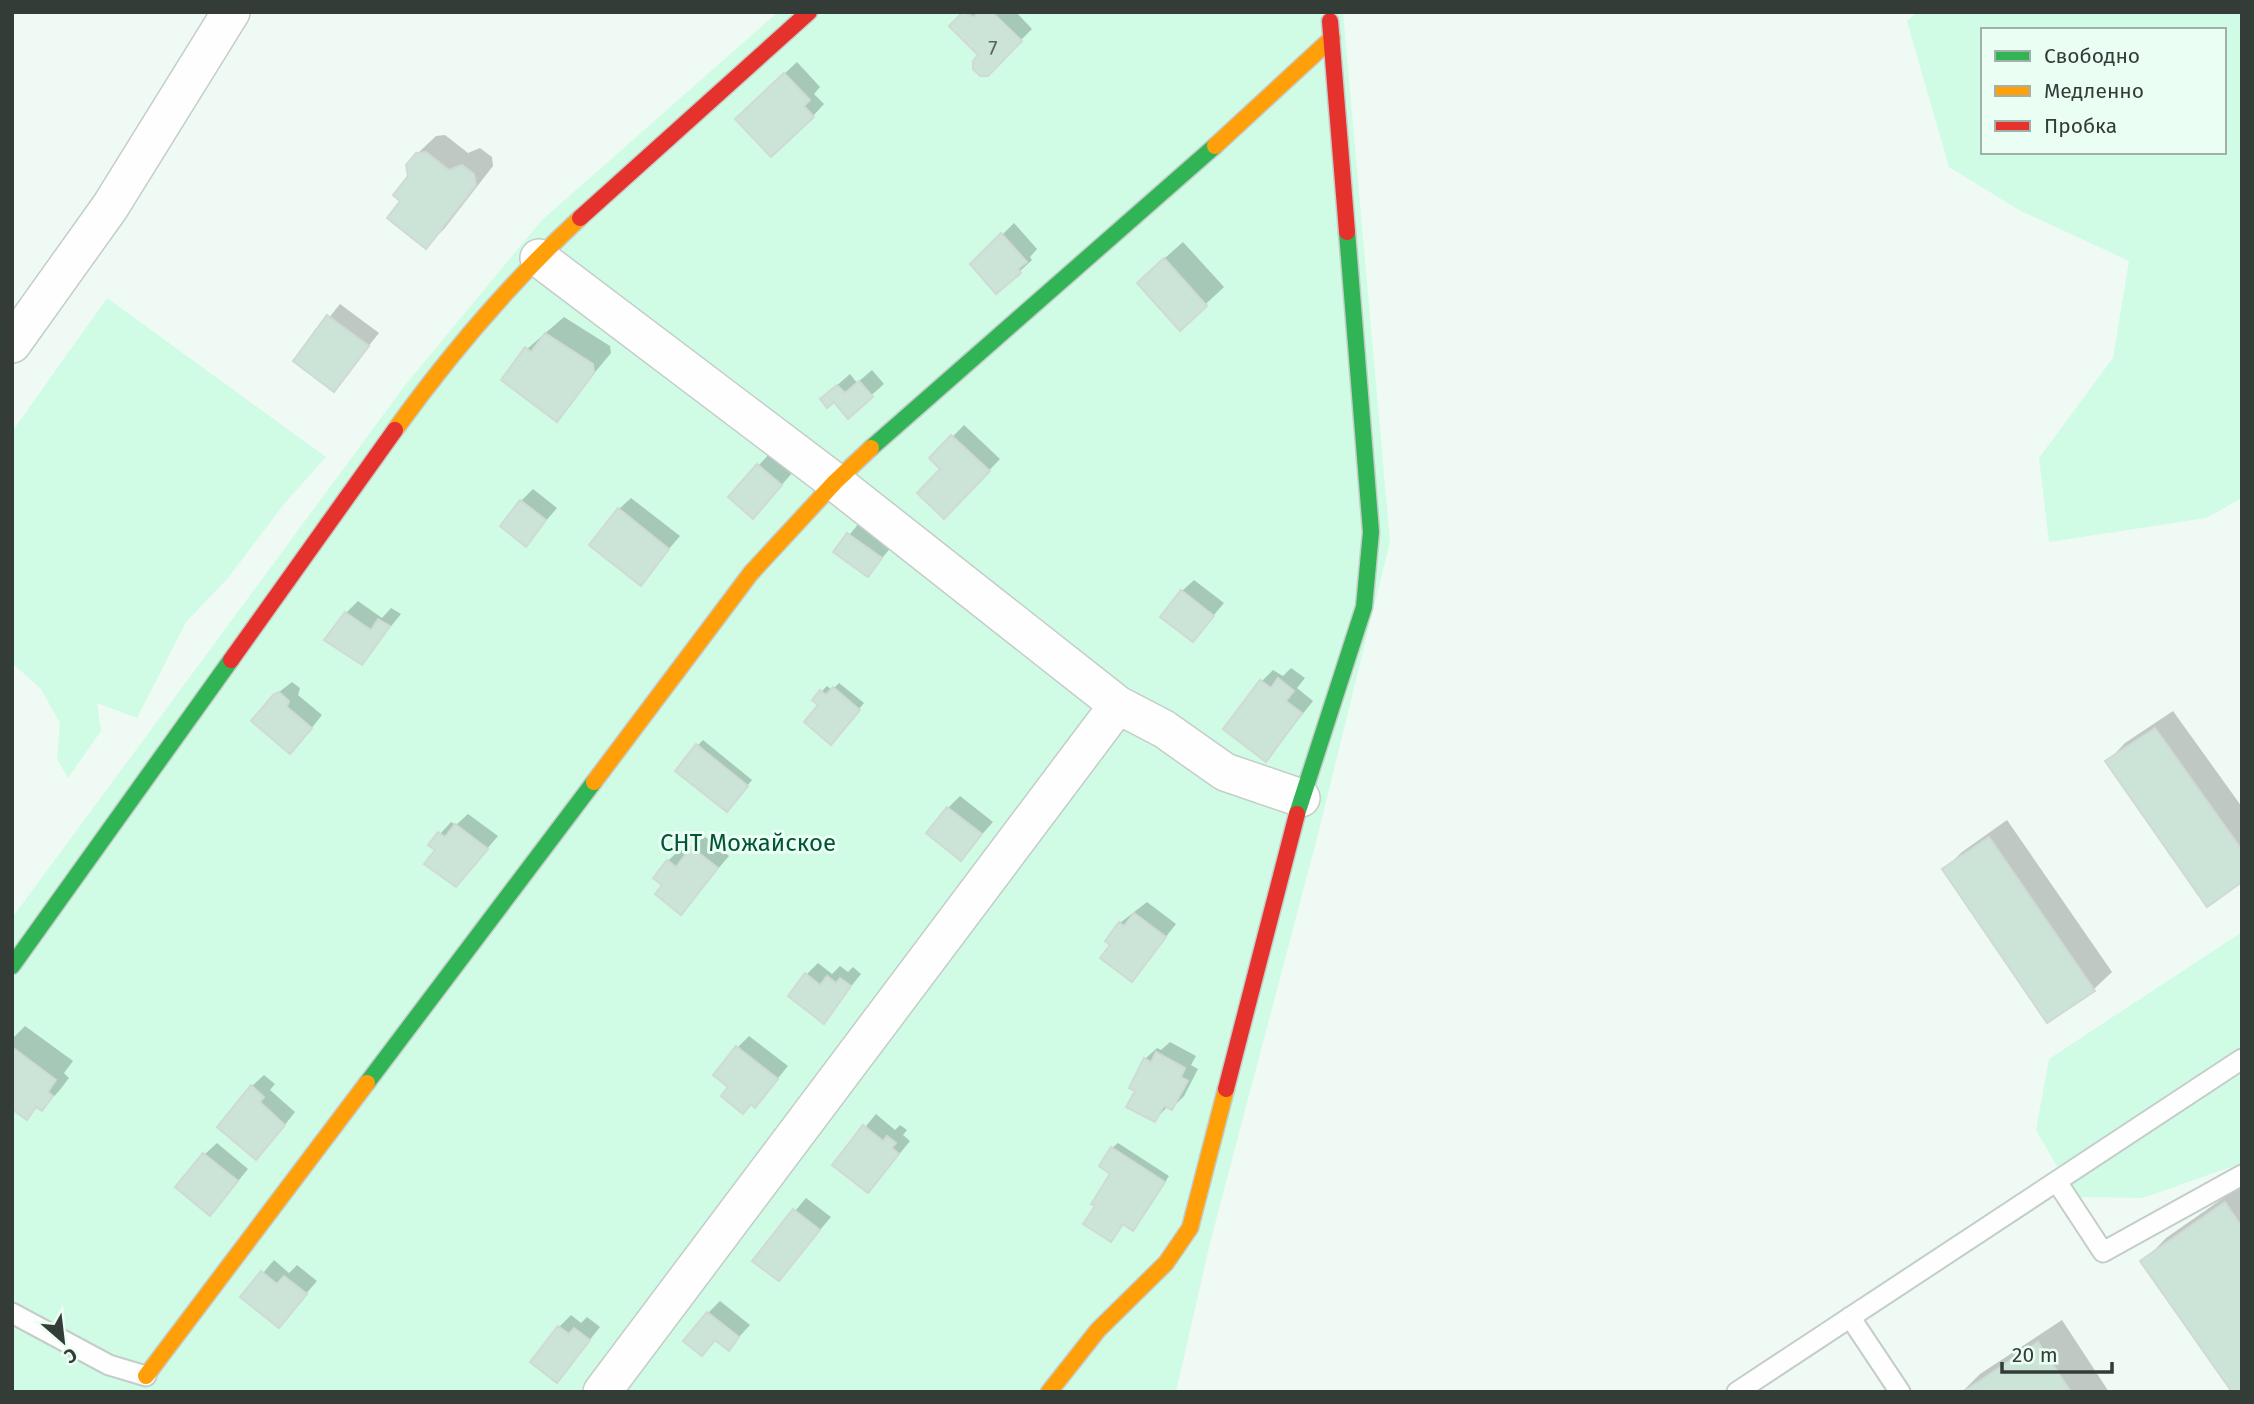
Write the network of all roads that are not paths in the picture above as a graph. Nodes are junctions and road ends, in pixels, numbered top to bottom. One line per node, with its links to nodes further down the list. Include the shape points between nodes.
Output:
1 (231, 12): 6 (street, via 110,207)
2 (809, 12): 5 (street)
3 (1329, 12): 4 (street)
4 (1332, 38): 7 (street); 9 (street, via 1371,531 1364,607)
5 (539, 258): 7 (street); 10 (street, via 431,380)
6 (12, 344)
7 (835, 482): 8 (street); 16 (street, via 751,573)
8 (1118, 705): 9 (street, via 1164,729 1225,772); 17 (street)
9 (1301, 798): 18 (street, via 1190,1228 1166,1263 1098,1330)
10 (12, 966)
11 (2242, 1059): 13 (lane)
12 (2242, 1175): 13 (lane, via 2103,1252)
13 (2057, 1182): 15 (lane)
14 (12, 1312): 16 (lane, via 109,1365)
15 (1850, 1317): 19 (lane); 20 (lane)
16 (146, 1376)
17 (602, 1392)
18 (1049, 1392)
19 (1737, 1392)
20 (1900, 1392)

